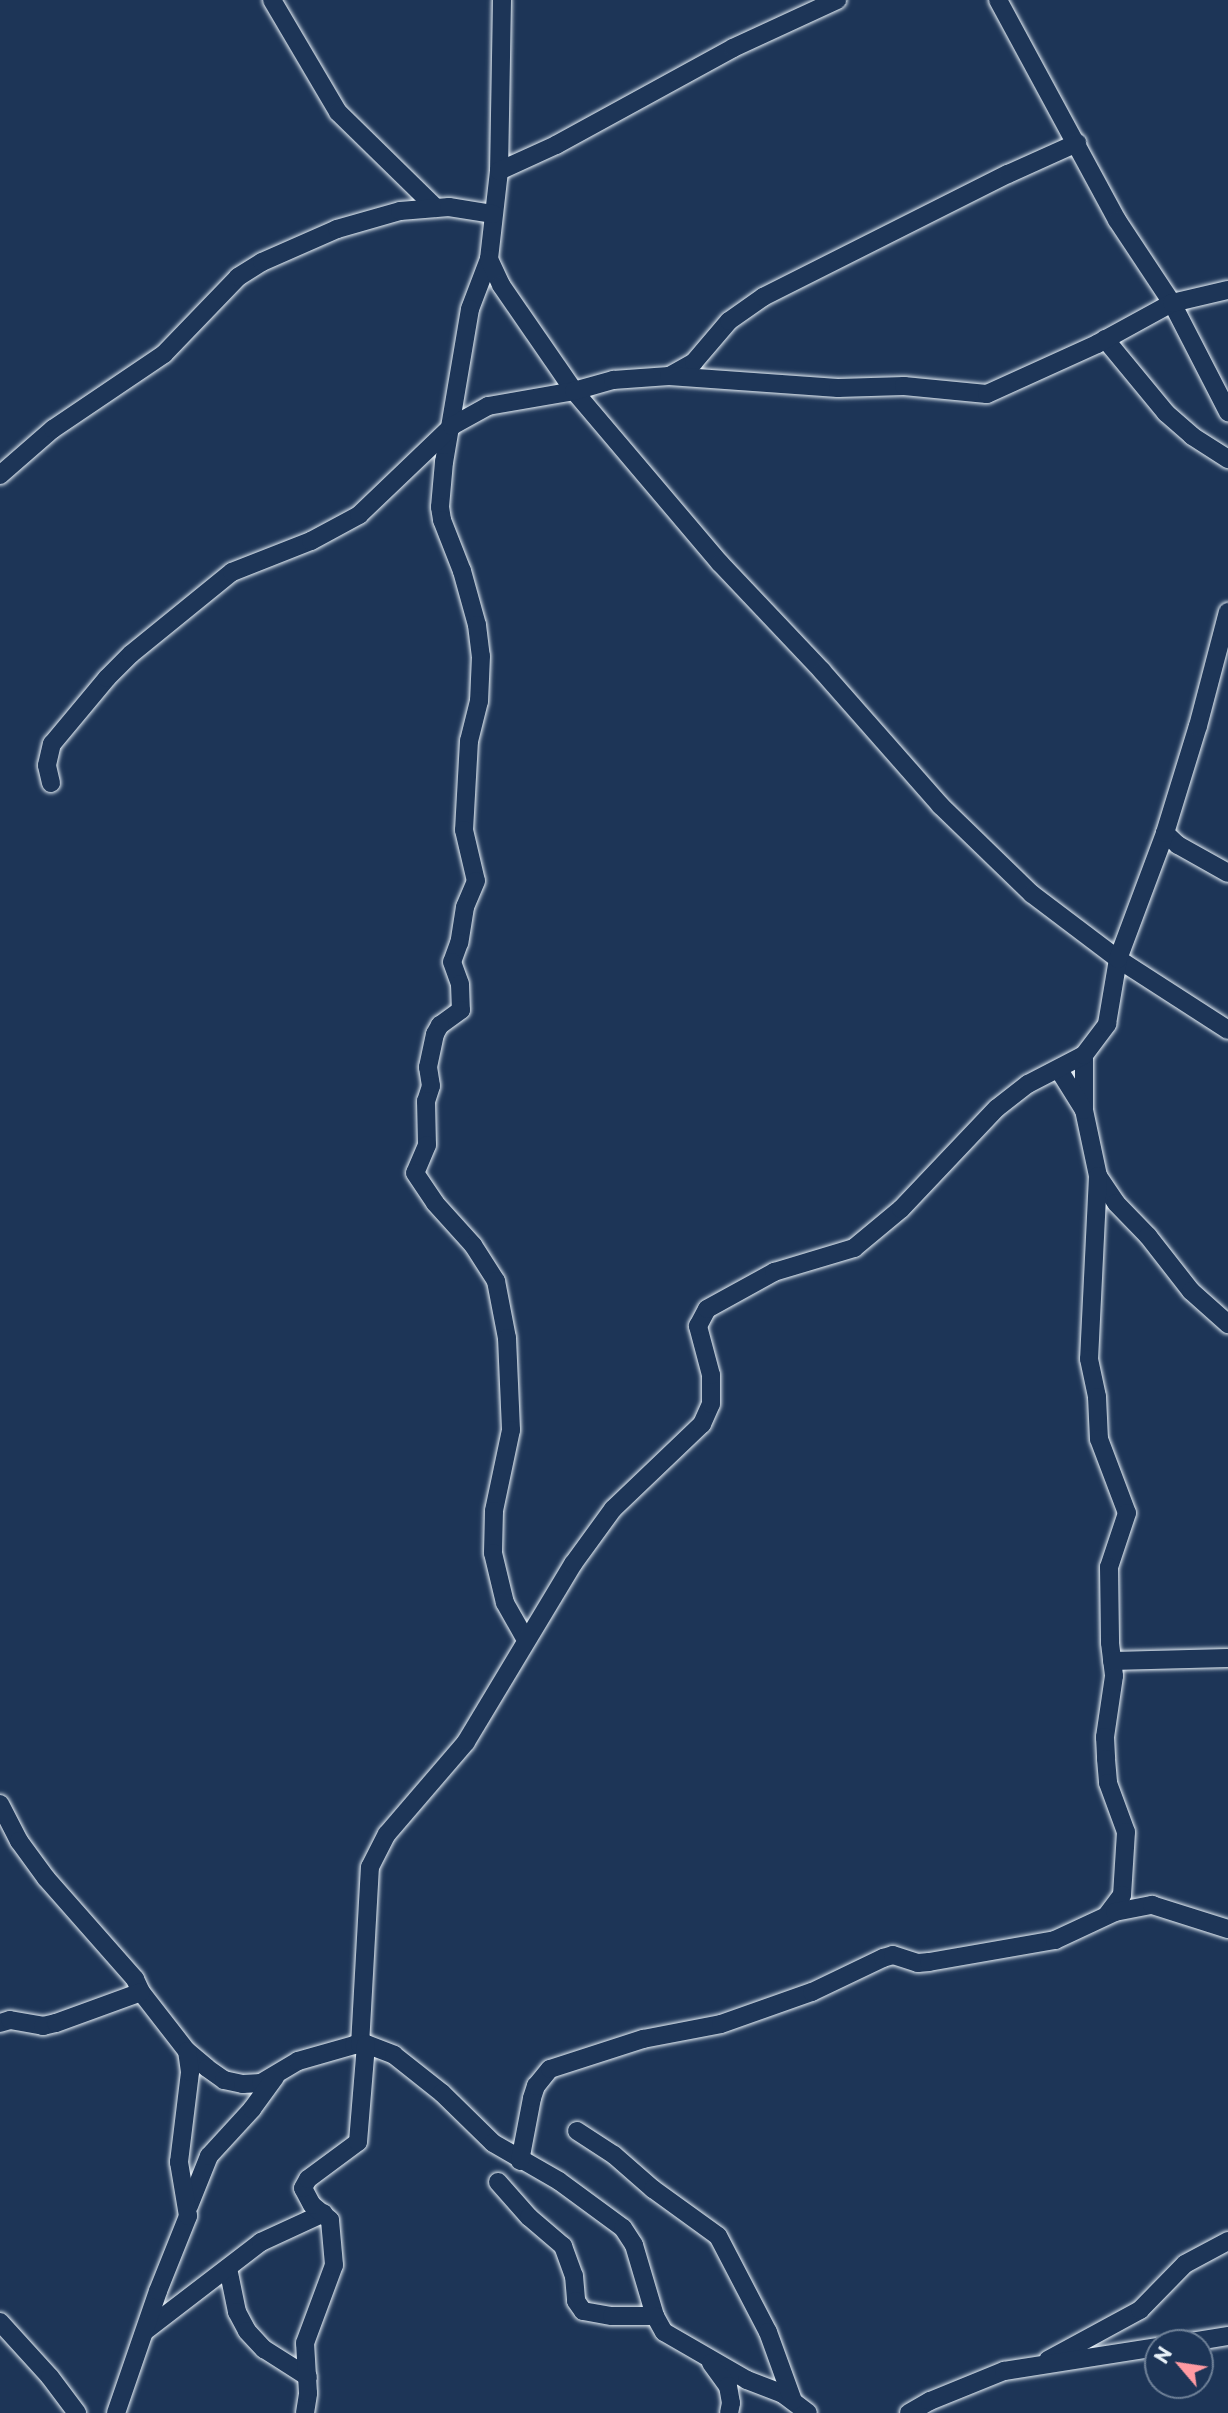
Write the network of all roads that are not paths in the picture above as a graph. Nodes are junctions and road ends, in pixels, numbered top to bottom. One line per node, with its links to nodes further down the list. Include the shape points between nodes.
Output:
1 (272, 0): 7 (street, via 338,112)
2 (502, 0): 6 (street)
3 (836, 0): 6 (street, via 733,48 556,145)
4 (998, 0): 5 (street)
5 (1077, 143): 11 (street, via 1117,220); 13 (street, via 764,297 737,314 694,362)
6 (499, 171): 8 (street)
7 (436, 208): 8 (street, via 460,207); 18 (street, via 400,211 337,229 262,262 238,277 164,354 53,429)
8 (493, 214): 9 (street)
9 (489, 259): 14 (street, via 501,285); 16 (street, via 470,309)
10 (1228, 290): 11 (street)
11 (1172, 303): 12 (street); 15 (street)
12 (1105, 339): 13 (street, via 987,394); 17 (street, via 1166,413)
13 (669, 376): 14 (street, via 613,380)
14 (574, 391): 16 (street, via 491,404); 23 (street, via 720,563 940,805 1022,886)
15 (1228, 412)
16 (452, 426): 20 (street, via 359,515 311,541 232,572 131,654 52,744 47,765); 30 (street, via 444,462 441,516 462,571 481,656 479,701 469,735 464,828 475,881 452,962 460,984 461,1010 435,1034 428,1067 427,1145 415,1173 496,1281 507,1338 511,1430 494,1511 493,1553 505,1603)
17 (1228, 459)
18 (0, 475)
19 (1228, 612): 21 (street)
20 (51, 783)
21 (1165, 833): 22 (street); 23 (street)
22 (1228, 873)
23 (1118, 959): 24 (street); 25 (street, via 1109,1019)
24 (1228, 1030)
25 (1084, 1055): 26 (street); 27 (street)
26 (1059, 1070): 27 (street); 30 (street, via 1028,1084 997,1108 901,1209 854,1248 774,1272 707,1309 698,1326 710,1375 711,1404 702,1424 613,1509)
27 (1084, 1110): 28 (street)
28 (1098, 1176): 29 (street, via 1191,1291); 32 (street, via 1090,1370 1099,1439 1127,1513 1109,1567)
29 (1228, 1324)
30 (526, 1640): 38 (street, via 466,1742 387,1834 370,1867)
31 (1228, 1658): 32 (street)
32 (1112, 1661): 34 (street, via 1105,1737 1108,1783 1126,1832 1122,1895)
33 (2, 1812): 36 (street, via 46,1878 135,1979)
34 (1107, 1916): 35 (street, via 1152,1905); 42 (street, via 1055,1940 929,1962 893,1955 812,1992 722,2024 665,2033 564,2062 550,2069 536,2086)
35 (1228, 1930)
36 (141, 1992): 37 (street, via 43,2026 10,2020); 39 (street)
37 (0, 2023)
38 (363, 2045): 40 (street, via 329,2050); 42 (street, via 394,2055 493,2143); 45 (street, via 358,2142 304,2184 309,2201)
39 (187, 2051): 40 (street, via 224,2080 261,2083); 44 (street, via 190,2072 179,2162)
40 (277, 2073): 44 (street, via 209,2156)
41 (577, 2131): 55 (street, via 718,2236 768,2332)
42 (520, 2161): 48 (street, via 559,2182 629,2234)
43 (498, 2182): 48 (street, via 563,2246 574,2276 576,2301 583,2312)
44 (189, 2206): 50 (street, via 185,2229)
45 (324, 2213): 47 (street, via 261,2242); 54 (street, via 330,2220 334,2265 305,2343)
46 (1228, 2241): 53 (street, via 1185,2263 1140,2309)
47 (229, 2268): 50 (street); 54 (street, via 237,2312 247,2331 264,2349)
48 (656, 2316): 52 (street, via 664,2332)
49 (0, 2322): 56 (street)
50 (145, 2331): 57 (street)
51 (1144, 2349): 53 (street)
52 (707, 2357): 55 (street); 59 (street, via 728,2386)
53 (1038, 2365): 61 (street, via 1004,2371)
54 (308, 2377): 58 (street)
55 (793, 2401): 60 (street)
56 (77, 2413)
57 (116, 2413)
58 (305, 2413)
59 (729, 2413)
60 (808, 2413)
61 (909, 2413)

